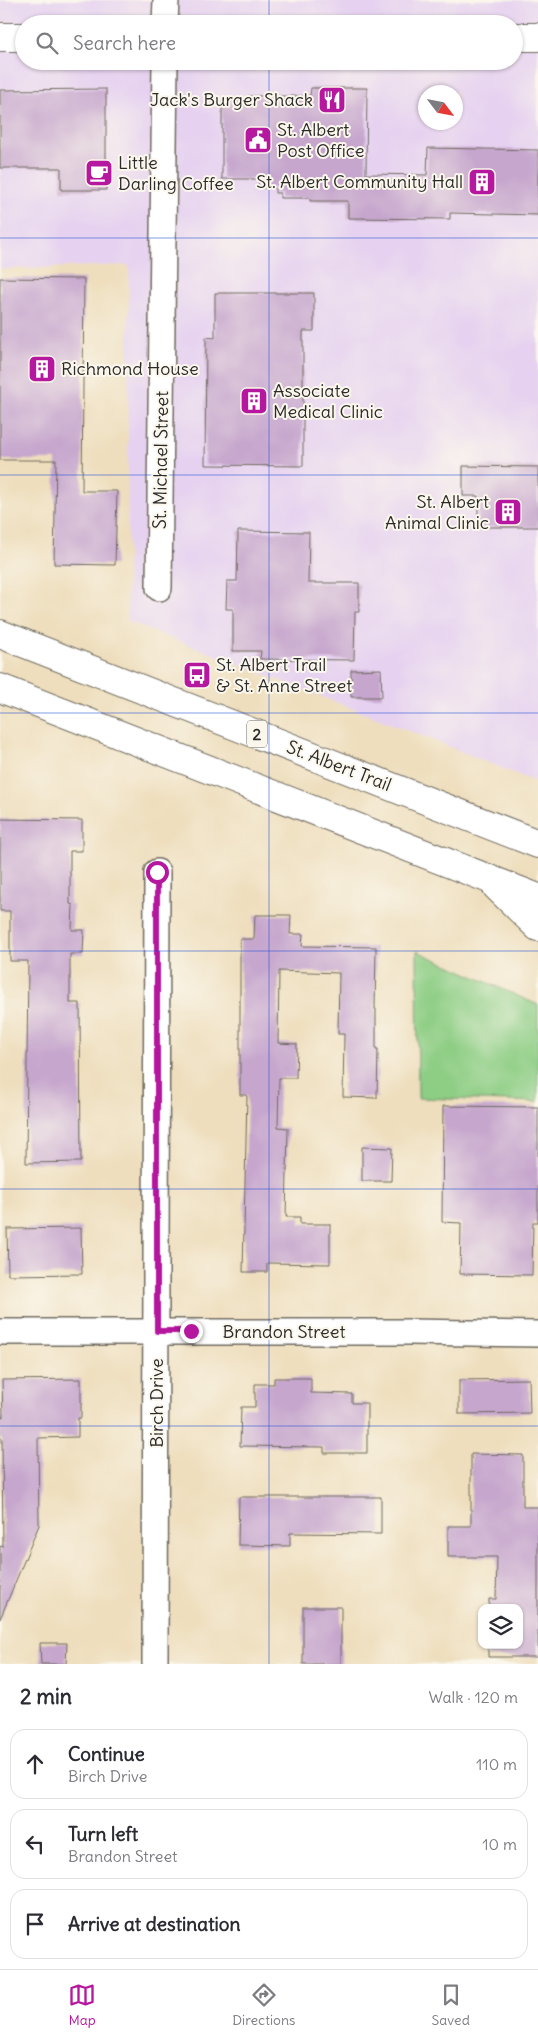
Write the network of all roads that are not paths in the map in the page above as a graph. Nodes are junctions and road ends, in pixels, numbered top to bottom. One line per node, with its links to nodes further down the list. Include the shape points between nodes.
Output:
1 (166, 0): 2 (street)
2 (166, 15)
3 (0, 37): 4 (main road)
4 (15, 37)
5 (523, 37): 6 (main road)
6 (538, 37)
7 (165, 70): 8 (street, St. Michael Street)
8 (159, 588)
9 (0, 634): 11 (main road, St. Albert Trail / 2)
10 (0, 688): 13 (main road)
11 (530, 835)
12 (157, 872): 16 (street, Birch Drive)
13 (489, 879): 14 (main road); 15 (main road)
14 (538, 898)
15 (538, 927)
16 (157, 1331): 17 (street, Brandon Street); 18 (street, Brandon Street); 19 (street, Birch Drive)
17 (0, 1332)
18 (538, 1334)
19 (155, 1664)

